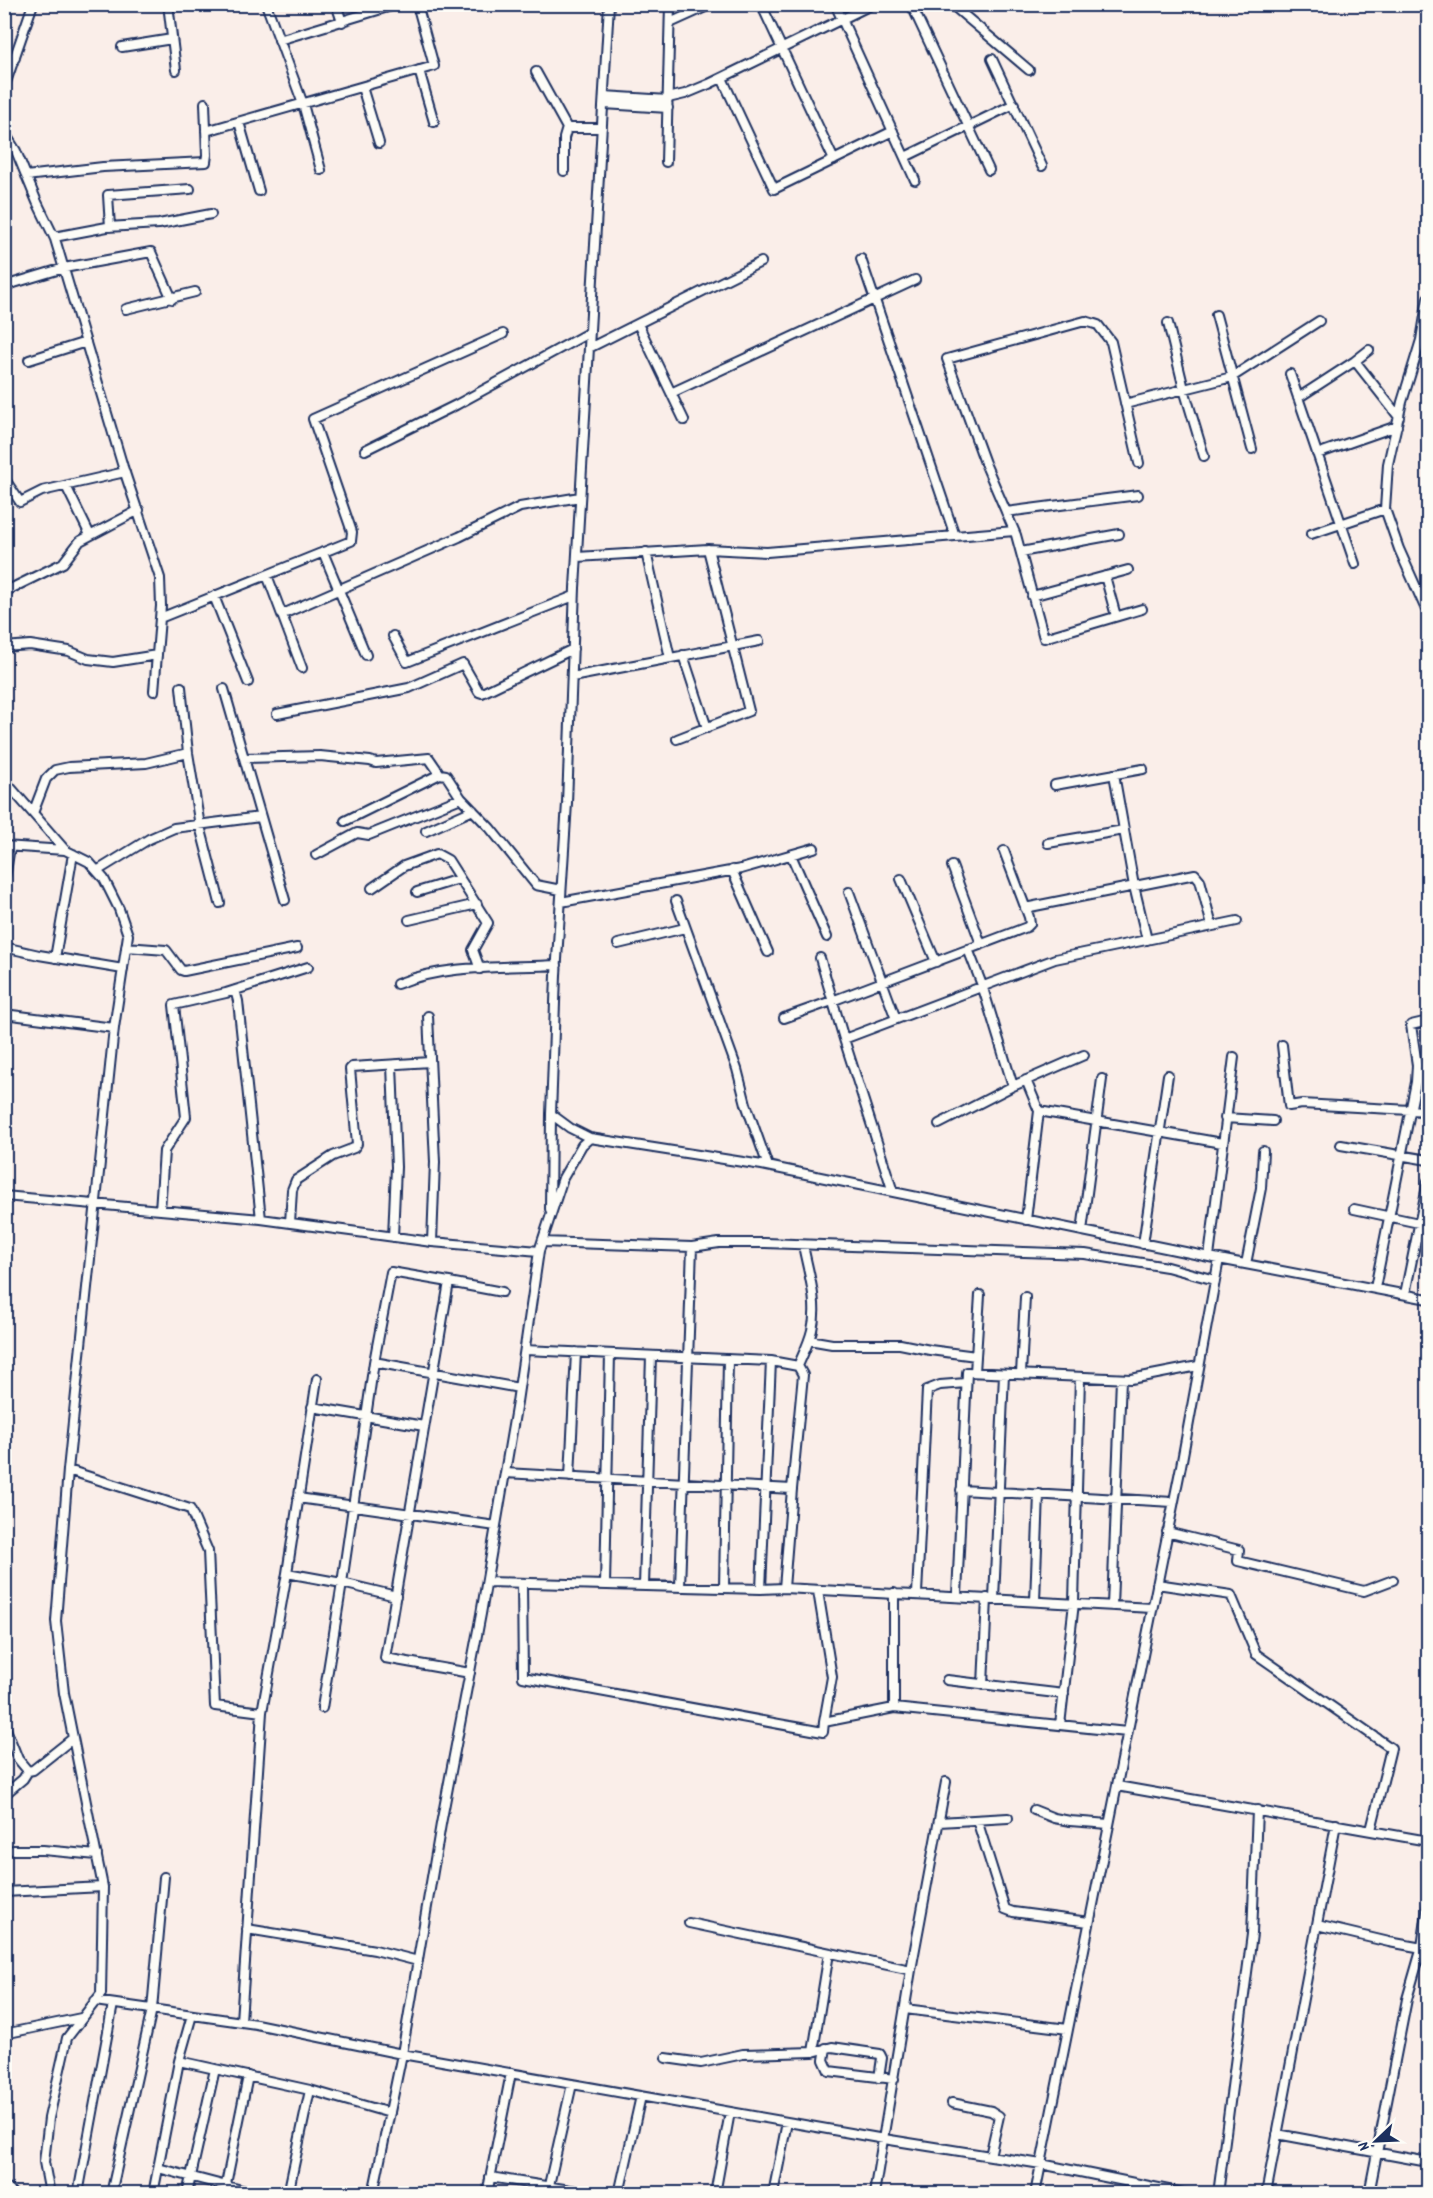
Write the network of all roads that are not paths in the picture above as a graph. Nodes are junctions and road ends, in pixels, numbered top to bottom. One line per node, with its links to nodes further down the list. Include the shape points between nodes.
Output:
1 (33, 4): 23 (street)
2 (168, 4): 18 (street)
3 (266, 4): 19 (street)
4 (336, 4): 16 (street)
5 (417, 4): 26 (street, via 434,66)
6 (609, 4): 32 (street)
7 (670, 4): 17 (street)
8 (712, 4): 17 (street)
9 (761, 4): 21 (street)
10 (835, 4): 15 (street)
11 (873, 4): 15 (street)
12 (911, 4): 39 (street)
13 (951, 4): 27 (street)
14 (395, 5): 16 (street)
15 (842, 19): 21 (street); 43 (street)
16 (342, 22): 19 (street)
17 (670, 23): 33 (street)
18 (172, 39): 20 (street); 25 (street)
19 (279, 40): 35 (street)
20 (122, 47)
21 (781, 50): 29 (street); 47 (street)
22 (4, 56): 23 (street)
23 (15, 58): 31 (street)
24 (992, 59): 36 (street)
25 (176, 70)
26 (419, 70): 30 (street); 38 (street)
27 (1029, 70)
28 (536, 72): 40 (street)
29 (722, 78): 33 (street); 47 (street, via 774,189)
30 (362, 87): 35 (street); 45 (street)
31 (4, 88)
32 (604, 100): 33 (street); 41 (street)
33 (668, 102): 48 (street)
34 (205, 103): 42 (street)
35 (303, 104): 37 (street); 50 (street)
36 (1014, 104): 39 (street); 49 (street)
37 (239, 122): 42 (street); 56 (street)
38 (434, 122)
39 (969, 126): 46 (street); 51 (street)
40 (567, 128): 41 (street); 52 (street)
41 (602, 128): 74 (street)
42 (206, 130): 53 (street, via 206,162 102,167)
43 (893, 131): 46 (street); 47 (street)
44 (4, 132): 53 (street)
45 (379, 143)
46 (905, 157): 54 (street)
47 (834, 160)
48 (666, 162)
49 (1042, 165)
50 (321, 170)
51 (989, 170)
52 (564, 171)
53 (26, 176): 59 (street)
54 (915, 180)
55 (189, 189): 58 (street, via 108,195)
56 (258, 191)
57 (211, 214): 58 (street, via 159,224)
58 (110, 227): 59 (street)
59 (54, 237): 62 (street)
60 (861, 259): 66 (street)
61 (761, 262): 73 (street)
62 (64, 268): 64 (street); 68 (street, via 151,252); 76 (street)
63 (915, 280): 66 (street)
64 (4, 286)
65 (195, 292): 68 (street)
66 (874, 297): 84 (street); 108 (street)
67 (1428, 298): 87 (street, via 1421,340)
68 (172, 299): 69 (street)
69 (126, 309)
70 (1216, 315): 82 (street)
71 (1319, 321): 82 (street)
72 (1168, 323): 83 (street)
73 (638, 324): 77 (street); 84 (street)
74 (590, 332): 77 (street); 91 (street)
75 (503, 334): 110 (street, via 313,419 352,532 351,541)
76 (86, 342): 79 (street); 95 (street)
77 (589, 348): 99 (street)
78 (1369, 350): 80 (street)
79 (29, 360)
80 (1355, 361): 85 (street); 87 (street)
81 (1290, 374): 85 (street)
82 (1232, 377): 83 (street); 90 (street)
83 (1184, 389): 86 (street); 93 (street)
84 (671, 393): 88 (street)
85 (1298, 398): 92 (street)
86 (1125, 404): 94 (street); 102 (street, via 1111,342 1092,322 947,359)
87 (1399, 417): 89 (street)
88 (684, 420)
89 (1398, 426): 92 (street); 100 (street, via 1388,464)
90 (1252, 449)
91 (365, 450)
92 (1317, 454): 103 (street)
93 (1204, 456)
94 (1139, 463)
95 (125, 472): 97 (street); 101 (street)
96 (4, 478): 97 (street, via 20,502 42,491)
97 (66, 486): 107 (street)
98 (1138, 495): 102 (street)
99 (580, 497): 113 (street); 118 (street, via 520,507)
100 (1385, 509): 103 (street); 125 (street)
101 (139, 510): 107 (street); 127 (street, via 160,578)
102 (1006, 512): 104 (street)
103 (1341, 524): 106 (street); 114 (street)
104 (1014, 531): 108 (street); 112 (street)
105 (1119, 534): 112 (street)
106 (1311, 534)
107 (90, 535): 119 (street, via 80,541 63,563)
108 (955, 536): 109 (street, via 767,552)
109 (708, 549): 111 (street); 130 (street)
110 (323, 552): 116 (street); 118 (street)
111 (646, 552): 113 (street); 136 (street)
112 (1021, 552): 122 (street)
113 (577, 557): 121 (street)
114 (1355, 564)
115 (1128, 570): 117 (street)
116 (267, 575): 120 (street); 124 (street)
117 (1105, 576): 122 (street); 126 (street)
118 (339, 591): 124 (street); 134 (street)
119 (4, 592)
120 (214, 596): 127 (street); 139 (street)
121 (574, 596): 128 (street, via 407,662); 132 (street)
122 (1032, 596): 126 (street, via 1044,638)
123 (1142, 609): 126 (street)
124 (283, 614): 137 (street)
125 (1428, 614)
126 (1116, 616)
127 (160, 618): 133 (street)
128 (393, 636)
129 (759, 641): 130 (street)
130 (731, 646): 135 (street); 144 (street, via 749,711)
131 (4, 648): 133 (street, via 30,645 112,662)
132 (573, 649): 138 (street); 143 (street, via 482,693 463,664 410,688)
133 (157, 654): 142 (street)
134 (366, 655)
135 (683, 655): 136 (street); 144 (street)
136 (670, 657): 138 (street)
137 (302, 668)
138 (572, 677): 176 (street)
139 (248, 682)
140 (181, 687): 146 (street)
141 (224, 689): 147 (street)
142 (154, 691)
143 (277, 714)
144 (706, 728): 145 (street)
145 (677, 739)
146 (188, 753): 155 (street, via 146,763 55,770 46,779); 158 (street)
147 (243, 758): 149 (street, via 320,756 376,764 429,758); 156 (street)
148 (1143, 769): 150 (street)
149 (440, 774): 153 (street, via 446,775); 157 (street)
150 (1114, 774): 152 (street); 159 (street)
151 (4, 780): 155 (street)
152 (1055, 785)
153 (461, 798): 154 (street); 166 (street, via 369,835 360,832)
154 (472, 810): 160 (street); 176 (street, via 536,885)
155 (33, 813): 164 (street)
156 (260, 817): 158 (street); 179 (street)
157 (345, 821)
158 (200, 826): 170 (street, via 174,828 149,839); 182 (street)
159 (1124, 830): 161 (street); 174 (street)
160 (426, 831)
161 (1048, 843)
162 (7, 847): 164 (street); 173 (street)
163 (814, 849): 167 (street)
164 (69, 852): 170 (street); 198 (street)
165 (1004, 852): 184 (street)
166 (316, 855)
167 (791, 855): 169 (street); 189 (street)
168 (952, 866): 191 (street)
169 (732, 870): 181 (street); 197 (street)
170 (98, 871): 193 (street, via 119,909 128,935)
171 (459, 879): 175 (street, via 448,860 437,854 404,866); 177 (street); 183 (street)
172 (901, 879): 200 (street)
173 (4, 884)
174 (1134, 886): 184 (street); 187 (street, via 1195,874); 190 (street)
175 (372, 888)
176 (561, 890): 181 (street)
177 (417, 892)
178 (849, 892): 205 (street)
179 (285, 900)
180 (676, 901): 188 (street)
181 (561, 902): 201 (street)
182 (220, 903)
183 (477, 904): 185 (street); 204 (street, via 488,923 473,950)
184 (1025, 908): 191 (street, via 1030,924 1027,927)
185 (409, 920)
186 (1237, 921): 187 (street)
187 (1212, 926): 190 (street)
188 (685, 928): 192 (street); 241 (street)
189 (827, 937)
190 (1147, 940): 207 (street, via 1055,959)
191 (981, 944): 196 (street)
192 (618, 945)
193 (126, 947): 195 (street, via 166,950 184,971); 203 (street)
194 (4, 948): 198 (street)
195 (297, 948)
196 (968, 950): 200 (street); 207 (street)
197 (768, 952)
198 (55, 958): 203 (street)
199 (820, 958): 209 (street)
200 (936, 962): 205 (street)
201 (557, 965): 204 (street); 229 (street)
202 (308, 967): 208 (street)
203 (123, 969): 215 (street)
204 (480, 969): 206 (street, via 438,973)
205 (883, 982): 209 (street); 213 (street)
206 (397, 984)
207 (982, 986): 213 (street); 225 (street)
208 (235, 990): 247 (street, via 174,1005 186,1117 164,1151); 250 (street)
209 (832, 1002): 212 (street); 216 (street)
210 (4, 1014): 215 (street)
211 (428, 1016): 220 (street)
212 (784, 1018)
213 (896, 1019): 216 (street)
214 (1428, 1021): 226 (street, via 1411,1025 1417,1065)
215 (114, 1028): 245 (street)
216 (844, 1040): 243 (street)
217 (1282, 1045): 226 (street, via 1289,1106)
218 (1084, 1055): 224 (street)
219 (1234, 1057): 230 (street)
220 (430, 1062): 221 (street); 256 (street, via 435,1162)
221 (392, 1065): 252 (street, via 350,1069 357,1144 296,1180); 255 (street, via 396,1167)
222 (1168, 1075): 234 (street)
223 (1102, 1078): 231 (street)
224 (1026, 1080): 225 (street); 227 (street)
225 (1014, 1086): 233 (street)
226 (1410, 1109): 228 (street); 239 (street)
227 (1039, 1111): 231 (street); 251 (street)
228 (1428, 1111)
229 (551, 1114): 235 (street); 248 (street)
230 (1225, 1118): 232 (street); 236 (street)
231 (1096, 1121): 234 (street); 254 (street)
232 (1272, 1121)
233 (939, 1124)
234 (1160, 1132): 236 (street); 258 (street)
235 (590, 1138): 241 (street); 248 (street, via 563,1178)
236 (1222, 1143): 262 (street)
237 (1341, 1145): 239 (street)
238 (1263, 1151): 264 (street, via 1261,1188)
239 (1401, 1155): 240 (street); 249 (street)
240 (1428, 1161)
241 (768, 1166): 243 (street)
242 (1428, 1181): 253 (street)
243 (893, 1192): 251 (street)
244 (4, 1196): 245 (street)
245 (96, 1204): 247 (street); 297 (street)
246 (1354, 1209): 249 (street)
247 (160, 1210): 250 (street)
248 (550, 1215): 257 (street)
249 (1390, 1216): 253 (street); 267 (street)
250 (261, 1219): 252 (street)
251 (1026, 1220): 254 (street)
252 (290, 1223): 255 (street)
253 (1424, 1224): 269 (street)
254 (1082, 1231): 258 (street)
255 (393, 1237): 256 (street)
256 (432, 1242): 261 (street)
257 (542, 1242): 260 (street); 261 (street)
258 (1143, 1244): 262 (street)
259 (803, 1245): 260 (street, via 740,1243); 265 (street, via 1085,1254 1167,1267); 273 (street, via 814,1305)
260 (692, 1247): 279 (street)
261 (539, 1251): 274 (street)
262 (1209, 1257): 263 (street)
263 (1219, 1259): 264 (street); 265 (street)
264 (1246, 1264): 267 (street)
265 (1215, 1280): 284 (street)
266 (449, 1282): 268 (street); 282 (street, via 391,1272); 285 (street)
267 (1375, 1288): 269 (street)
268 (502, 1292)
269 (1404, 1294): 272 (street)
270 (980, 1295): 278 (street)
271 (1025, 1298): 288 (street)
272 (1428, 1299)
273 (809, 1340): 278 (street, via 900,1344); 283 (street)
274 (525, 1350): 275 (street); 293 (street)
275 (576, 1352): 276 (street); 299 (street)
276 (610, 1354): 277 (street); 300 (street)
277 (651, 1356): 279 (street); 301 (street)
278 (976, 1356): 286 (street)
279 (688, 1358): 280 (street); 302 (street)
280 (729, 1359): 281 (street); 303 (street)
281 (771, 1361): 283 (street); 304 (street)
282 (375, 1362): 285 (street); 295 (street)
283 (798, 1366): 305 (street, via 803,1375)
284 (1198, 1366): 291 (street); 312 (street)
285 (434, 1372): 293 (street); 296 (street)
286 (975, 1372): 287 (street); 292 (street, via 967,1372)
287 (1004, 1374): 288 (street); 307 (street)
288 (1021, 1374): 289 (street)
289 (1080, 1377): 291 (street); 309 (street)
290 (317, 1379): 294 (street)
291 (1121, 1379): 311 (street)
292 (966, 1383): 306 (street); 331 (street, via 940,1385 927,1390 925,1398)
293 (519, 1388): 298 (street)
294 (312, 1407): 295 (street); 310 (street)
295 (367, 1416): 296 (street); 313 (street)
296 (424, 1426): 314 (street)
297 (68, 1470): 345 (street, via 190,1509 208,1551 215,1706); 350 (street, via 56,1621)
298 (505, 1473): 299 (street); 315 (street)
299 (570, 1477): 300 (street)
300 (608, 1479): 301 (street); 323 (street)
301 (647, 1481): 302 (street); 324 (street)
302 (683, 1483): 303 (street); 325 (street)
303 (726, 1485): 304 (street); 326 (street)
304 (765, 1488): 305 (street); 328 (street)
305 (792, 1489): 327 (street)
306 (961, 1490): 307 (street); 333 (street)
307 (999, 1492): 308 (street); 334 (street)
308 (1039, 1494): 309 (street); 335 (street)
309 (1078, 1496): 311 (street); 336 (street)
310 (298, 1498): 313 (street); 317 (street)
311 (1118, 1498): 312 (street); 337 (street)
312 (1173, 1502): 316 (street)
313 (353, 1506): 314 (street); 321 (street)
314 (410, 1514): 315 (street); 332 (street)
315 (496, 1526): 319 (street)
316 (1167, 1532): 318 (street, via 1239,1550 1238,1561 1364,1591); 322 (street)
317 (286, 1574): 321 (street); 345 (street)
318 (1393, 1580)
319 (487, 1582): 320 (street); 339 (street)
320 (522, 1582): 323 (street); 346 (street, via 523,1677 823,1732)
321 (342, 1583): 332 (street); 343 (street)
322 (1157, 1584): 338 (street); 362 (street, via 1231,1595 1257,1654 1391,1748)
323 (605, 1585): 324 (street)
324 (644, 1586): 325 (street)
325 (680, 1587): 326 (street)
326 (724, 1588): 328 (street)
327 (784, 1588): 328 (street); 329 (street)
328 (761, 1589)
329 (818, 1591): 330 (street); 346 (street, via 832,1677)
330 (894, 1593): 331 (street); 344 (street)
331 (917, 1594): 333 (street)
332 (396, 1596): 339 (street, via 385,1658)
333 (957, 1596): 334 (street)
334 (991, 1598): 335 (street); 341 (street)
335 (1035, 1601): 336 (street)
336 (1074, 1603): 337 (street); 342 (street)
337 (1112, 1606): 338 (street)
338 (1152, 1608): 349 (street)
339 (470, 1673): 376 (street)
340 (947, 1680): 341 (street)
341 (983, 1685): 342 (street)
342 (1064, 1694): 348 (street)
343 (322, 1708)
344 (894, 1708): 346 (street); 348 (street)
345 (262, 1712): 373 (street)
346 (824, 1722)
347 (4, 1724): 351 (street, via 18,1759)
348 (1060, 1725): 349 (street)
349 (1127, 1732): 353 (street)
350 (72, 1738): 351 (street); 365 (street)
351 (28, 1771): 354 (street)
352 (946, 1782): 359 (street)
353 (1117, 1786): 356 (street); 360 (street)
354 (4, 1795)
355 (1034, 1810): 360 (street, via 1070,1821)
356 (1257, 1810): 361 (street); 433 (street, via 1252,1934)
357 (1008, 1818): 358 (street)
358 (977, 1820): 359 (street); 370 (street, via 1005,1909)
359 (939, 1822): 377 (street)
360 (1109, 1824): 370 (street)
361 (1336, 1824): 362 (street); 372 (street)
362 (1371, 1830): 363 (street)
363 (1428, 1841)
364 (13, 1850): 365 (street)
365 (97, 1855): 367 (street)
366 (164, 1877): 380 (street)
367 (103, 1887): 368 (street); 378 (street, via 101,1994)
368 (4, 1892)
369 (1428, 1905): 374 (street)
370 (1089, 1922): 385 (street)
371 (689, 1923): 375 (street)
372 (1317, 1925): 374 (street); 404 (street)
373 (247, 1929): 376 (street); 384 (street)
374 (1425, 1948): 406 (street, via 1407,1999)
375 (829, 1953): 377 (street); 388 (street)
376 (418, 1961): 389 (street)
377 (911, 1970): 381 (street)
378 (95, 2001): 379 (street); 383 (street)
379 (113, 2004): 380 (street); 418 (street)
380 (152, 2009): 382 (street); 419 (street)
381 (905, 2009): 385 (street); 396 (street)
382 (192, 2015): 384 (street); 391 (street)
383 (81, 2018): 386 (street); 417 (street, via 67,2038 49,2118 44,2163)
384 (241, 2022): 389 (street)
385 (1068, 2029): 409 (street)
386 (4, 2034)
387 (825, 2048): 388 (street); 395 (street, via 824,2060 829,2071); 395 (street, via 878,2052 882,2058)
388 (813, 2052): 390 (street, via 763,2052 701,2063)
389 (402, 2054): 393 (street); 402 (street)
390 (666, 2058)
391 (179, 2061): 392 (street); 410 (street)
392 (215, 2069): 394 (street); 411 (street)
393 (511, 2073): 397 (street); 412 (street)
394 (248, 2076): 398 (street); 414 (street)
395 (879, 2078): 396 (street)
396 (894, 2079): 405 (street)
397 (572, 2084): 399 (street); 415 (street)
398 (310, 2090): 402 (street); 423 (street)
399 (641, 2096): 401 (street); 427 (street)
400 (952, 2103): 407 (street, via 999,2116)
401 (730, 2112): 403 (street); 428 (street)
402 (390, 2113): 424 (street)
403 (787, 2122): 405 (street); 429 (street)
404 (1277, 2134): 406 (street); 434 (street)
405 (884, 2139): 407 (street); 430 (street)
406 (1377, 2154): 408 (street); 435 (street)
407 (990, 2156): 409 (street)
408 (1428, 2162)
409 (1041, 2164): 431 (street); 432 (street)
410 (158, 2168): 411 (street); 420 (street)
411 (190, 2177): 414 (street); 421 (street)
412 (490, 2177): 415 (street); 425 (street)
413 (4, 2185): 416 (street)
414 (224, 2190): 422 (street)
415 (547, 2190): 426 (street)
416 (13, 2193)
417 (50, 2193)
418 (78, 2193)
419 (111, 2193)
420 (153, 2193)
421 (187, 2193)
422 (257, 2193)
423 (288, 2193)
424 (373, 2193)
425 (487, 2193)
426 (596, 2193)
427 (619, 2193)
428 (715, 2193)
429 (773, 2193)
430 (874, 2193)
431 (1035, 2193)
432 (1188, 2193)
433 (1218, 2193)
434 (1266, 2193)
435 (1369, 2193)

